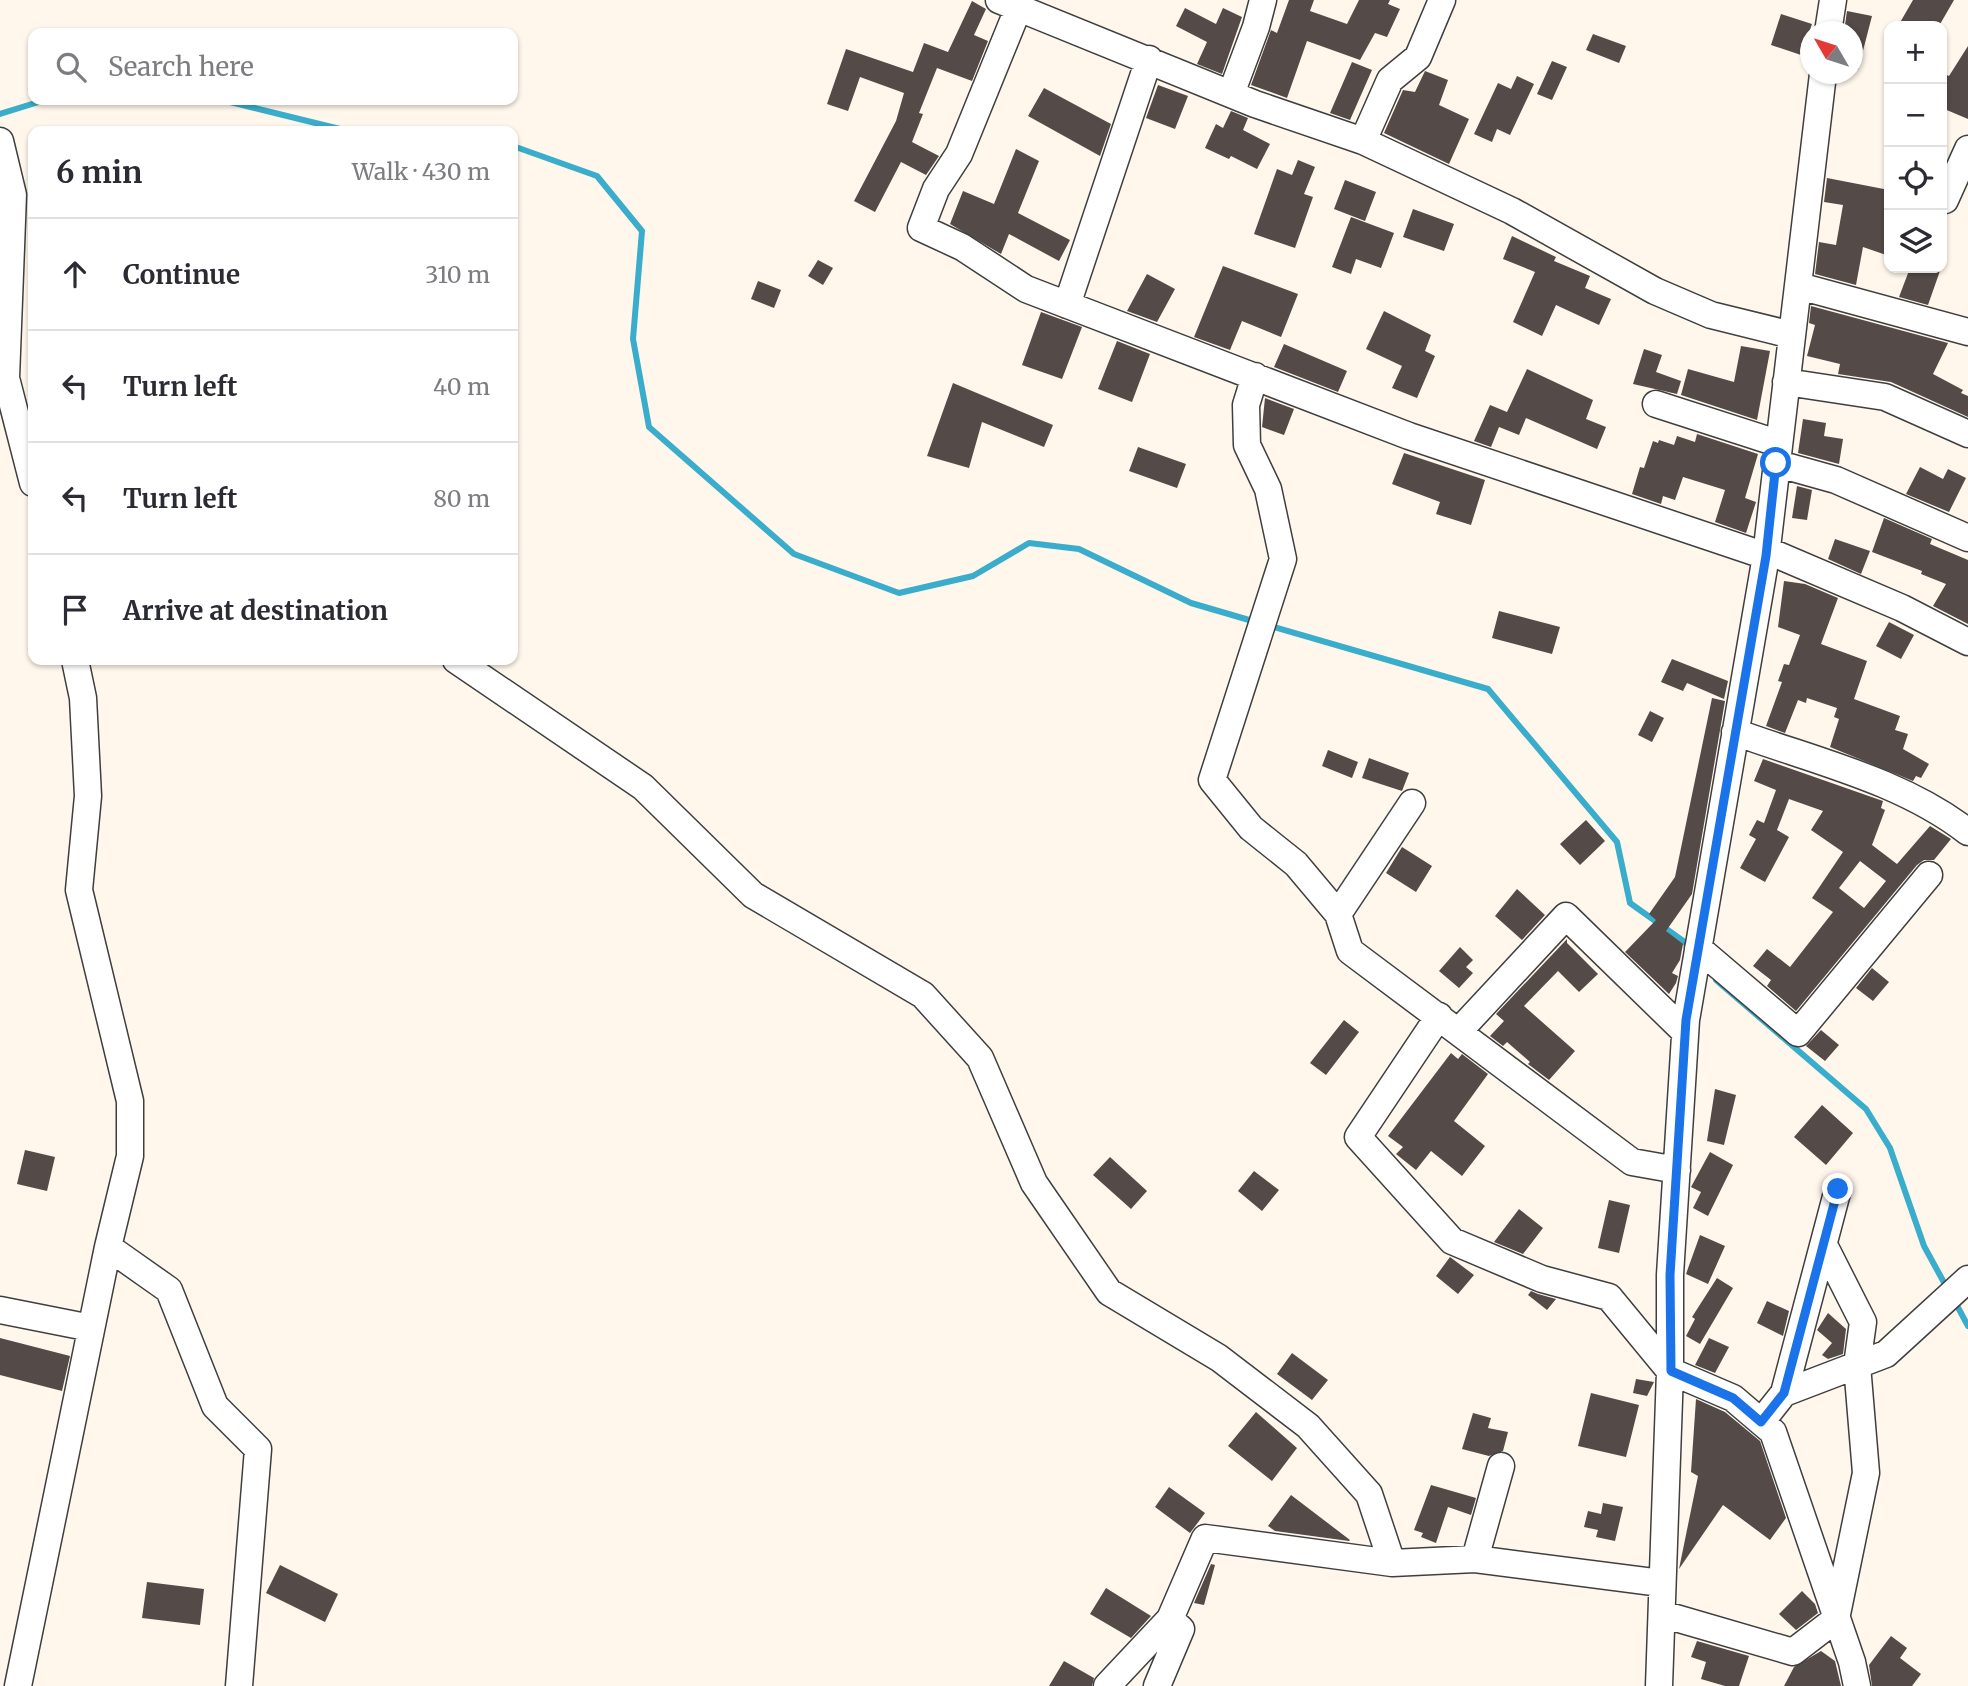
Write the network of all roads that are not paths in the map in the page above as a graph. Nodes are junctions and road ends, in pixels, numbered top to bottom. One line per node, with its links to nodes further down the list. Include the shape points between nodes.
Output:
1 (1263, 0): 8 (street)
2 (1442, 0): 10 (street, via 1418,57 1390,80)
3 (1833, 0): 5 (street)
4 (1009, 4): 6 (street); 14 (street, via 959,153 936,188 921,228 962,247 1026,289)
5 (1830, 21)
6 (1149, 59): 8 (street); 14 (street)
7 (1822, 84): 13 (street)
8 (1231, 94): 10 (street)
9 (0, 141): 19 (street, via 13,195)
10 (1363, 141): 16 (street, via 1512,211 1655,291 1729,322)
11 (1968, 149): 12 (street)
12 (1947, 196)
13 (1799, 286): 15 (street); 16 (street)
14 (1067, 305): 17 (street)
15 (1968, 331)
16 (1792, 335): 18 (street)
17 (1255, 376): 26 (street, via 1409,436); 34 (street, via 1245,405 1247,445 1268,489 1283,559 1212,780 1251,828 1296,864)
18 (1786, 382): 22 (street, via 1885,397); 23 (street)
19 (3, 385): 20 (street); 24 (street)
20 (28, 394)
21 (1656, 404): 23 (street)
22 (1968, 434)
23 (1776, 453): 25 (street); 26 (street)
24 (28, 467)
25 (1968, 538)
26 (1766, 553): 27 (street, via 1902,608); 30 (street)
27 (1968, 642)
28 (76, 665): 40 (street, via 83,698 89,796 79,890 130,1101 130,1156)
29 (463, 665): 51 (street, via 643,788 753,895 923,995 980,1058 1034,1183 1109,1292 1219,1358 1308,1426 1369,1494)
30 (1735, 732): 32 (street, via 1898,789); 35 (street)
31 (1412, 803): 34 (street)
32 (1968, 832)
33 (1929, 875): 35 (street, via 1798,1033)
34 (1338, 914): 36 (street, via 1350,951)
35 (1698, 948): 37 (street)
36 (1449, 1023): 37 (street, via 1566,916); 38 (street, via 1632,1162); 46 (street, via 1358,1137 1452,1241 1542,1279 1609,1297)
37 (1685, 1032): 38 (street)
38 (1677, 1170): 46 (street, via 1670,1275)
39 (1838, 1189): 41 (street)
40 (108, 1247): 44 (street); 57 (street, via 169,1290 215,1406 258,1449)
41 (1825, 1247): 45 (street, via 1863,1322); 47 (street)
42 (1968, 1279): 45 (street, via 1886,1354)
43 (0, 1310): 44 (street)
44 (91, 1328): 56 (street)
45 (1857, 1365): 47 (street); 55 (street, via 1866,1473)
46 (1671, 1371): 48 (street, via 1733,1398); 52 (street)
47 (1784, 1393): 48 (street)
48 (1761, 1422): 55 (street, via 1773,1432)
49 (1501, 1466): 50 (street)
50 (1475, 1559): 51 (street); 52 (street)
51 (1392, 1563): 54 (street, via 1205,1538)
52 (1661, 1583): 53 (street)
53 (1662, 1614): 55 (street, via 1793,1652); 60 (street)
54 (1170, 1619): 58 (street); 59 (street, via 1181,1629)
55 (1836, 1619): 61 (street)
56 (18, 1686)
57 (239, 1686)
58 (1107, 1686)
59 (1157, 1686)
60 (1659, 1686)
61 (1857, 1686)

